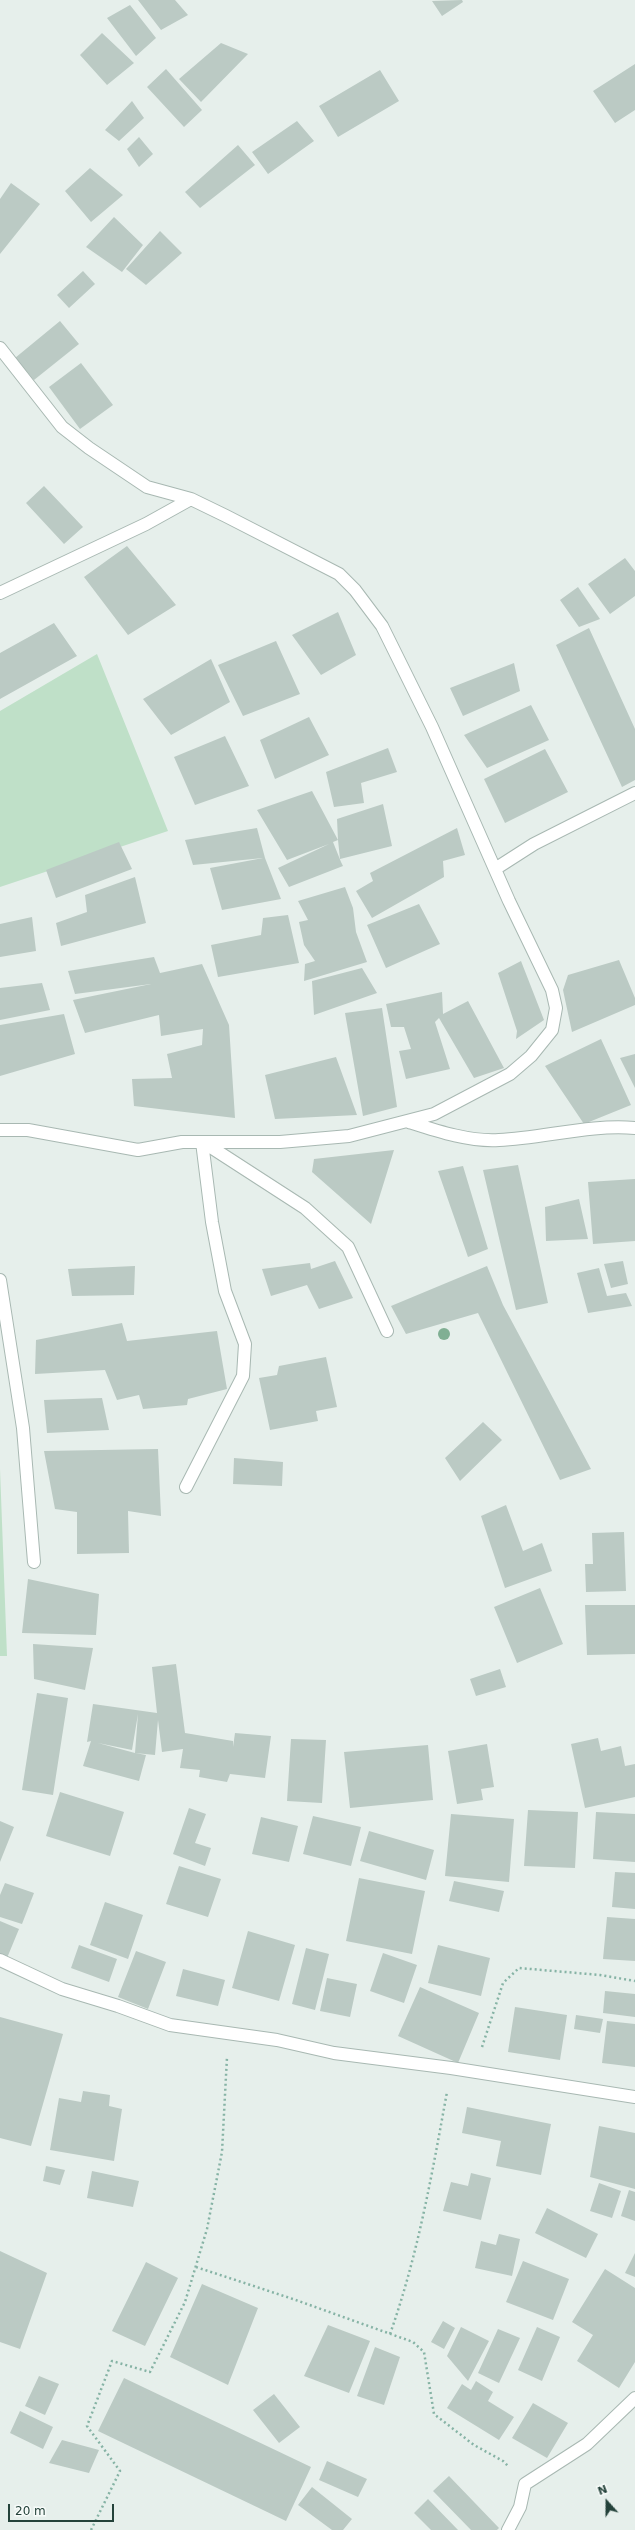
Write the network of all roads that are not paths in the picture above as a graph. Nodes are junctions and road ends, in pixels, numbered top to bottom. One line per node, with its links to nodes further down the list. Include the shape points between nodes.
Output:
1 (0, 348): 2 (street, via 62,427 147,487)
2 (191, 499): 3 (street, via 146,524); 5 (street, via 339,574 355,590 386,633 432,727)
3 (0, 593)
4 (635, 794): 5 (street, via 534,844)
5 (495, 869): 6 (street, via 552,990 556,1008 552,1030 531,1056 510,1074 434,1114)
6 (409, 1122): 7 (street, via 439,1132 497,1141 578,1131); 9 (street, via 349,1136 280,1142)
7 (635, 1128)
8 (0, 1130): 9 (street, via 28,1130 138,1150 182,1142)
9 (202, 1142): 11 (street, via 305,1208 348,1247); 12 (street, via 212,1222 226,1291 245,1344 243,1376)
10 (0, 1280): 13 (street, via 24,1428)
11 (388, 1331)
12 (186, 1487)
13 (34, 1562)
14 (0, 1960): 15 (street, via 62,1989 170,2025 277,2040 334,2053)
15 (635, 2096)
16 (635, 2398): 17 (street, via 588,2444 525,2484 520,2507)
17 (508, 2530)

